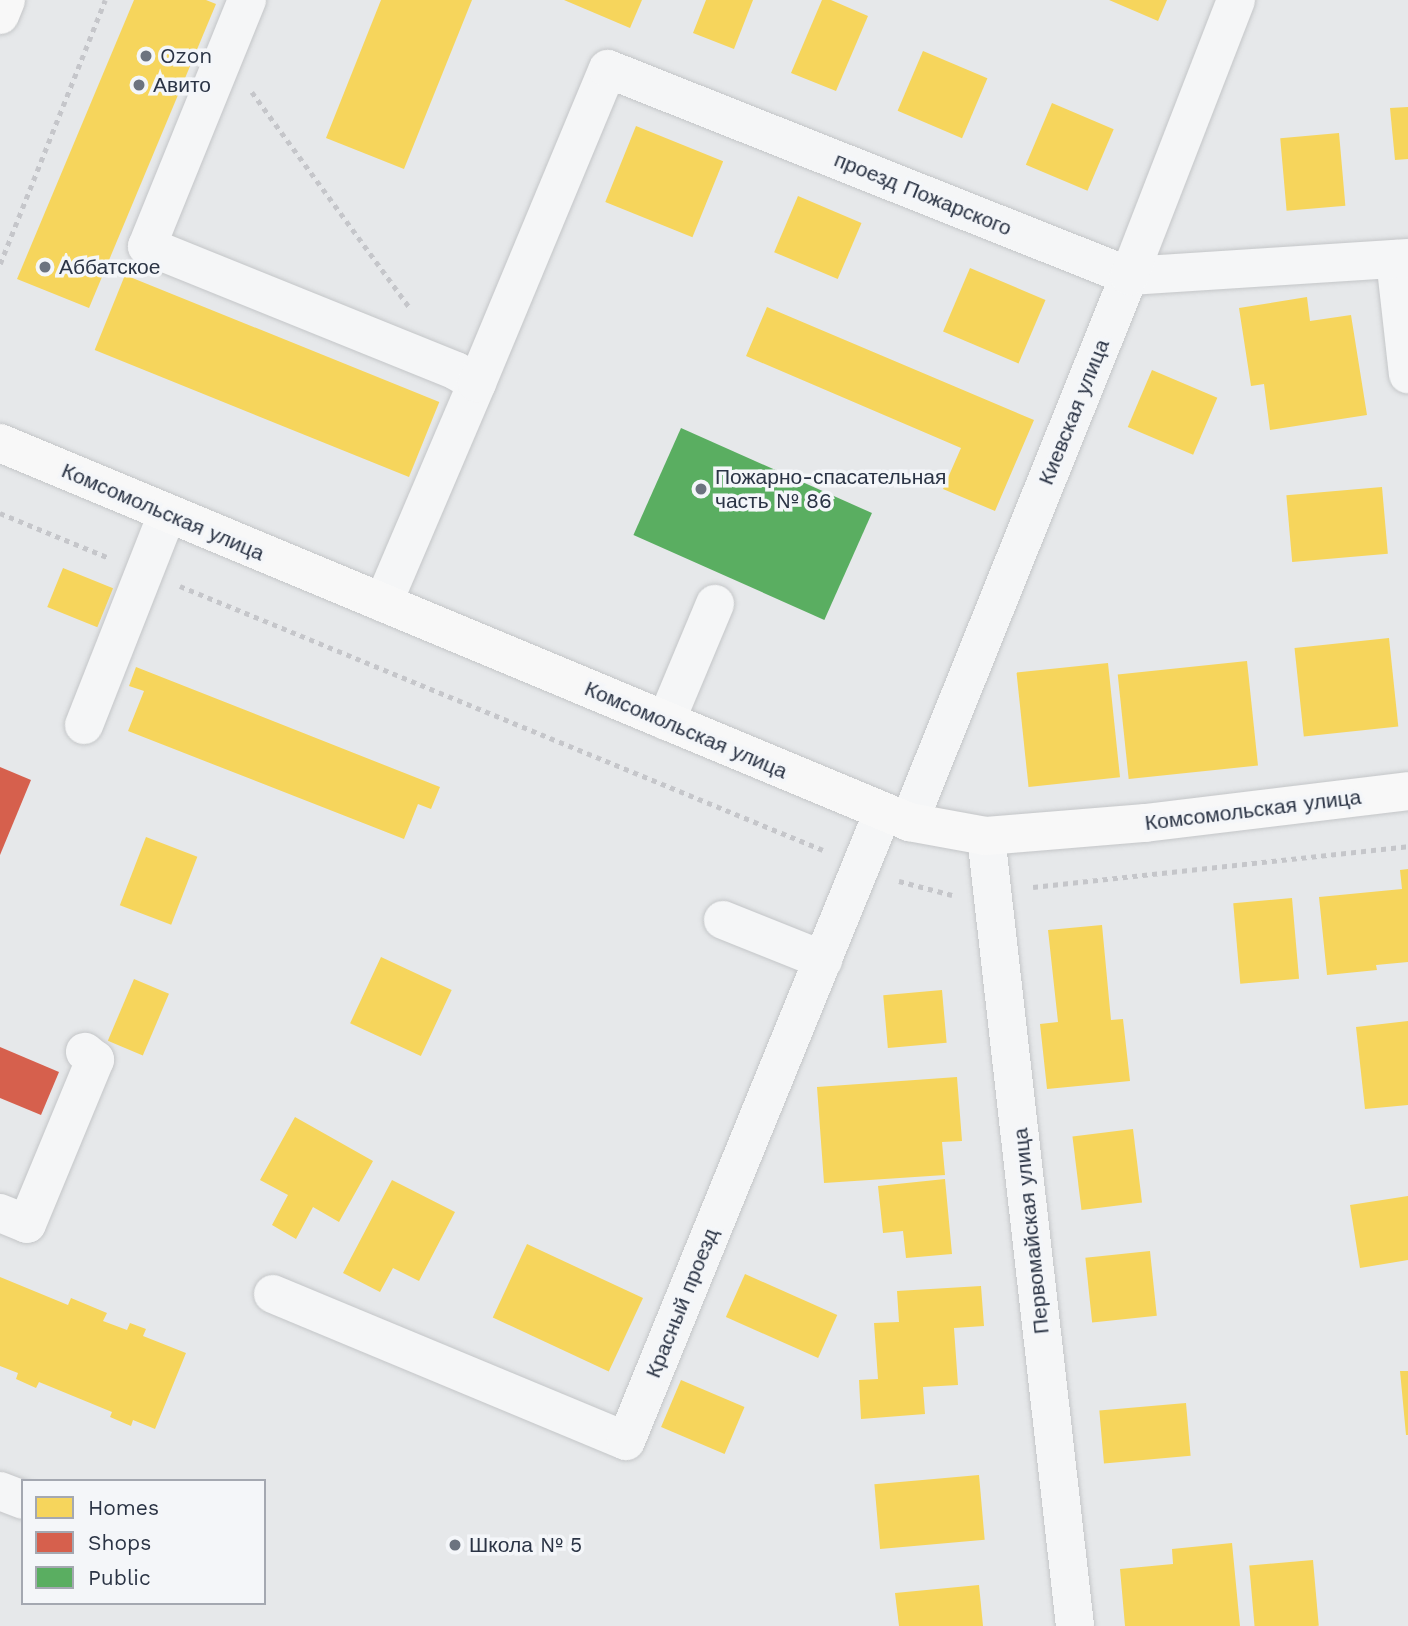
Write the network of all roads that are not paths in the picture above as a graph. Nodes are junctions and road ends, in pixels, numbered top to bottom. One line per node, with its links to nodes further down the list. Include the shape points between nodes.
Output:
1 (6, 0): 4 (main road)
2 (247, 0): 8 (street, via 147,246)
3 (1236, 0): 6 (street, Киевская улица)
4 (0, 15)
5 (1402, 258): 6 (street, проезд Пожарского); 7 (street)
6 (1129, 276): 8 (street, проезд Пожарского, via 608,69); 16 (street, Киевская улица)
7 (1408, 374)
8 (477, 383): 11 (street)
9 (0, 443): 10 (main road, Комсомольская улица)
10 (167, 514): 11 (main road, Комсомольская улица); 14 (street)
11 (383, 603): 13 (main road, Комсомольская улица)
12 (715, 604): 13 (street)
13 (666, 721): 16 (main road, Комсомольская улица)
14 (85, 724)
15 (1408, 791): 17 (main road, Комсомольская улица, via 1145,823)
16 (896, 817): 17 (main road, Комсомольская улица); 19 (street, Красный проезд)
17 (986, 836): 25 (street, Первомайская улица)
18 (723, 920): 19 (street)
19 (823, 960): 22 (street, Красный проезд, via 626,1441)
20 (85, 1052): 21 (street, via 95,1060 27,1224)
21 (0, 1213)
22 (273, 1294)
23 (0, 1491): 24 (street)
24 (21, 1499)
25 (1075, 1626)

